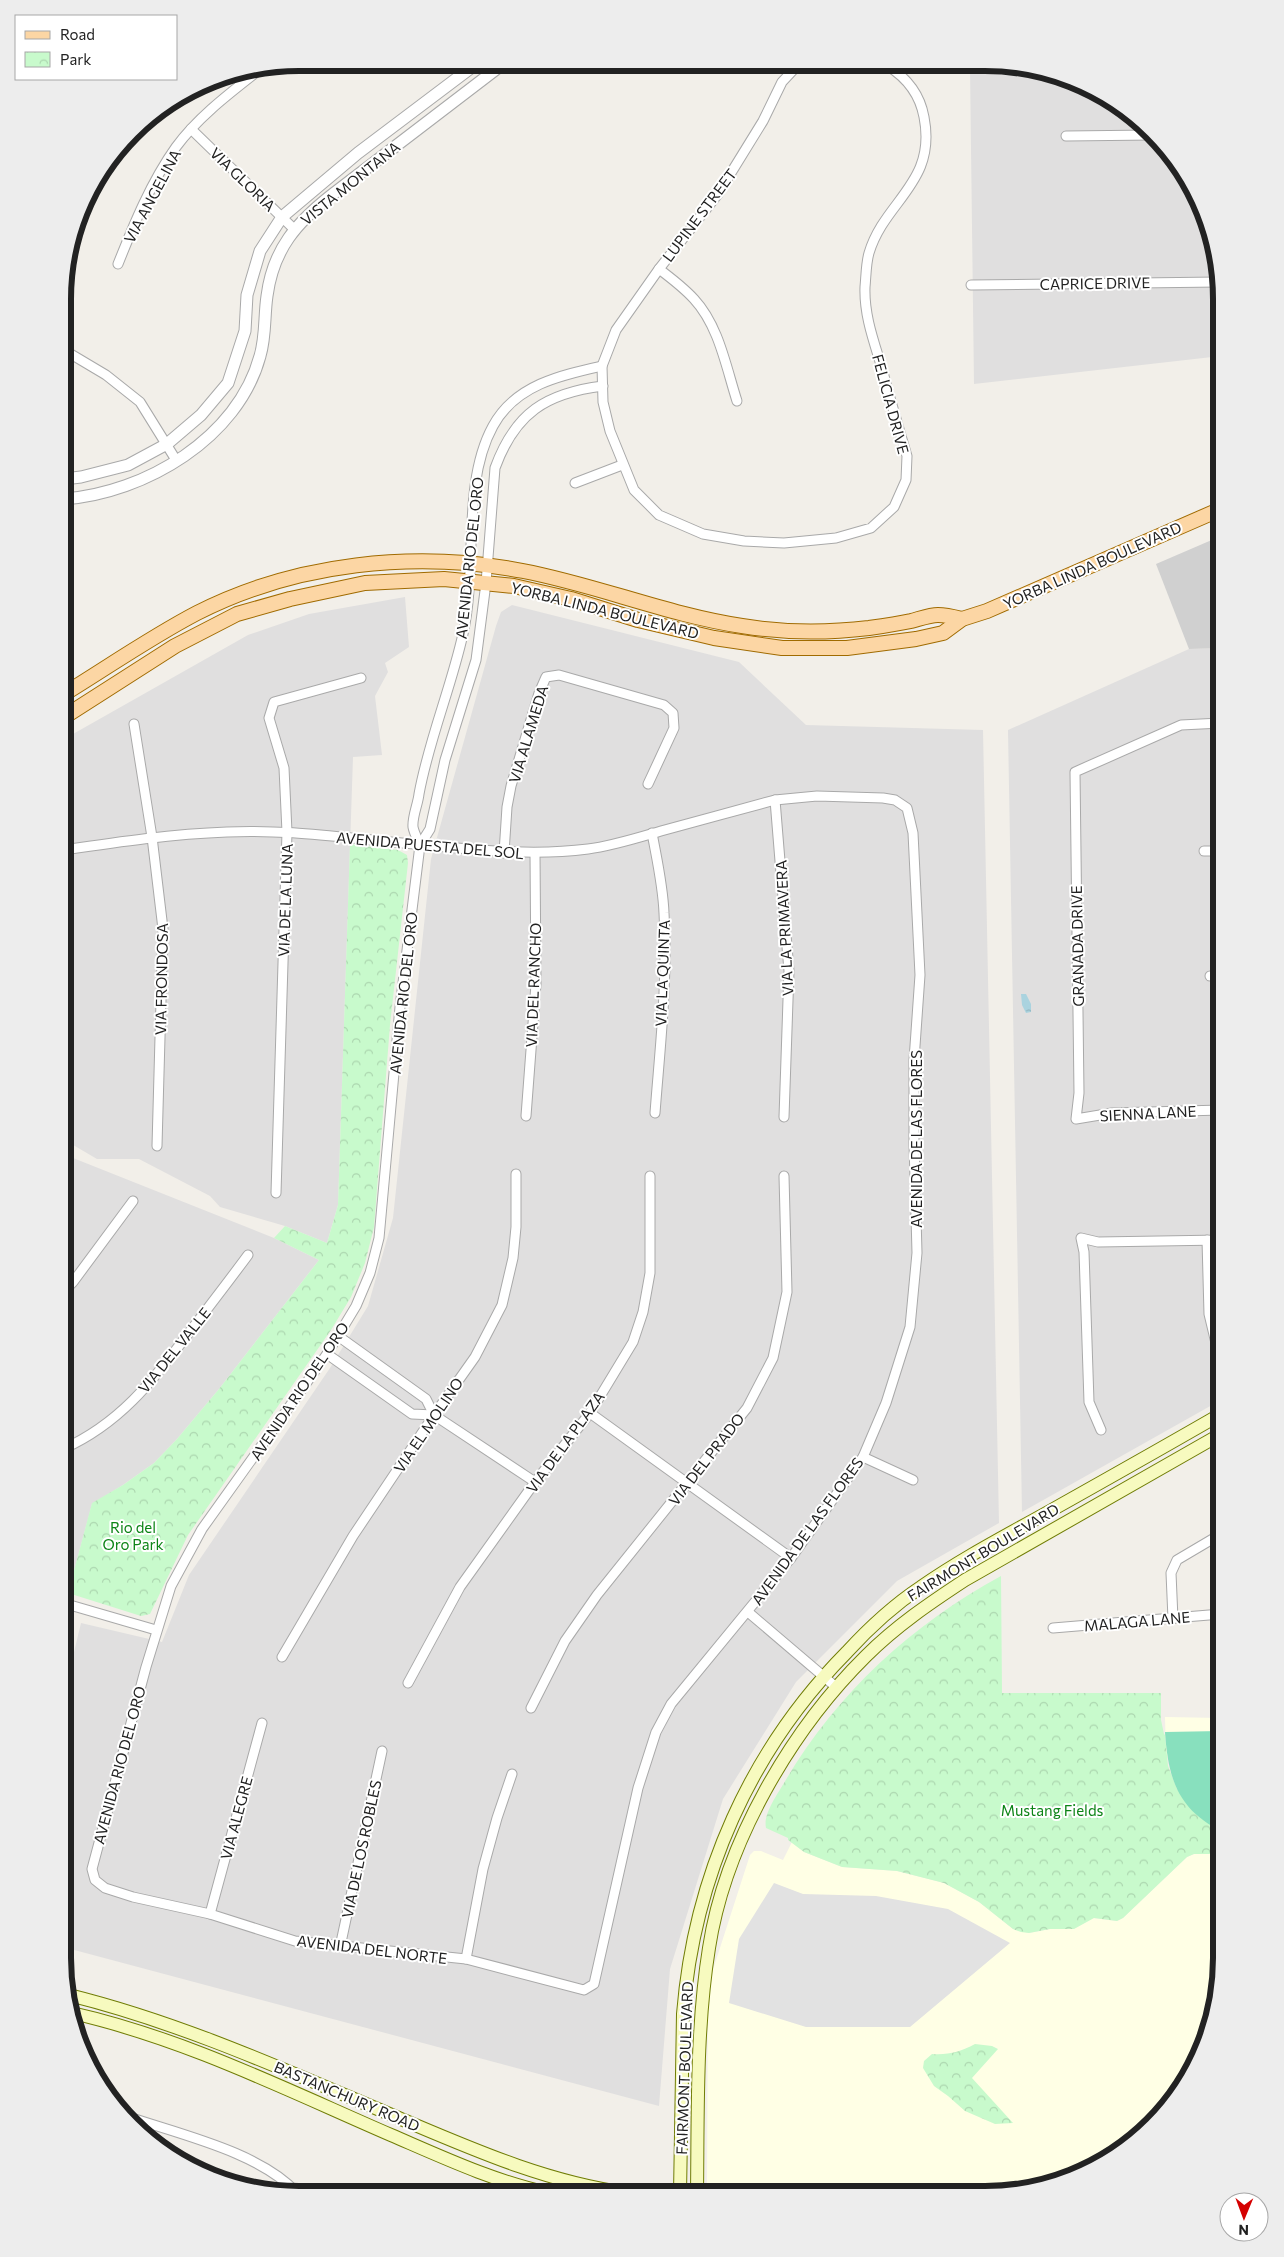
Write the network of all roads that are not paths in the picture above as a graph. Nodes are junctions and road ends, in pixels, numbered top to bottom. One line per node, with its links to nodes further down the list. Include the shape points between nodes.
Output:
1 (467, 71): 9 (street, VISTA MONTANA, via 358,152)
2 (494, 71): 10 (street, VISTA MONTANA, via 333,194)
3 (792, 71): 12 (street, LUPINE STREET, via 782,82 763,121 718,194)
4 (896, 71): 21 (street, FELICIA DRIVE, via 904,76 922,104 927,131 924,162 869,253 865,288 867,318 907,456 906,480 894,507 871,528 836,538 784,543 744,541 703,534 659,515 634,490)
5 (250, 77): 6 (street, VIA ANGELINA)
6 (191, 129): 9 (street, VIA GLORIA); 11 (street, VIA ANGELINA, via 164,166 134,222)
7 (1143, 135): 8 (street)
8 (1066, 136)
9 (282, 216): 10 (street, VIA GLORIA); 19 (street, VISTA MONTANA, via 260,251 247,295 245,332 228,383 201,415)
10 (294, 228): 20 (street, VISTA MONTANA, via 284,244 271,279 261,354 247,390 218,428)
11 (118, 264)
12 (659, 269): 16 (street, LUPINE STREET, via 616,330); 18 (street, via 680,285 705,314 714,330)
13 (1212, 282): 14 (street, CAPRICE DRIVE)
14 (971, 285)
15 (71, 354): 19 (street, via 106,375 140,402)
16 (602, 366): 17 (street, FELICIA DRIVE); 26 (street, AVENIDA RIO DEL ORO, via 563,374 538,384 511,404 494,424 481,452 476,480)
17 (603, 386): 21 (street, FELICIA DRIVE, via 603,402); 27 (street, AVENIDA RIO DEL ORO, via 577,389 546,400 513,430 495,468)
18 (737, 401)
19 (167, 444): 20 (street); 22 (street, VISTA MONTANA, via 128,465)
20 (176, 460): 24 (street, VISTA MONTANA, via 153,474 104,494)
21 (622, 465): 23 (street)
22 (71, 478)
23 (575, 483)
24 (71, 499)
25 (1213, 512): 30 (main road, YORBA LINDA BOULEVARD)
26 (470, 564): 27 (main road, YORBA LINDA BOULEVARD); 28 (street, AVENIDA RIO DEL ORO); 34 (main road, YORBA LINDA BOULEVARD, via 385,562 288,578 198,613)
27 (488, 566): 29 (street, AVENIDA RIO DEL ORO); 31 (main road, YORBA LINDA BOULEVARD, via 523,571 742,626)
28 (468, 580): 29 (main road, YORBA LINDA BOULEVARD); 35 (main road, YORBA LINDA BOULEVARD, via 365,583 237,614 175,646); 44 (street, AVENIDA RIO DEL ORO, via 464,632 426,758 413,827)
29 (486, 583): 32 (main road, YORBA LINDA BOULEVARD, via 570,599 714,638 782,648); 44 (street, AVENIDA RIO DEL ORO, via 476,660 445,760 430,829)
30 (962, 619): 31 (main road, YORBA LINDA BOULEVARD, via 938,615); 32 (main road, YORBA LINDA BOULEVARD, via 943,633)
31 (833, 632): 32 (main road)
32 (833, 648)
33 (361, 678): 41 (street, VIA DE LA LUNA, via 274,702 269,718 284,768)
34 (71, 690)
35 (71, 713)
36 (1213, 723): 54 (street, GRANADA DRIVE, via 1181,724 1074,772 1079,1093)
37 (134, 724): 43 (street, VIA FRONDOSA)
38 (648, 784): 48 (street, VIA ALAMEDA, via 674,728 673,713 664,705 559,675 546,677 511,786)
39 (775, 800): 40 (street, AVENIDA PUESTA DEL SOL, via 817,796 883,798 895,800); 42 (street, AVENIDA PUESTA DEL SOL); 53 (street, VIA LA PRIMAVERA, via 789,971)
40 (908, 808): 74 (street, AVENIDA DE LAS FLORES, via 913,833 920,975 914,1070 917,1253 910,1327 886,1403)
41 (287, 832): 43 (street, AVENIDA PUESTA DEL SOL); 44 (street, AVENIDA PUESTA DEL SOL); 59 (street, VIA DE LA LUNA)
42 (652, 833): 49 (street, AVENIDA PUESTA DEL SOL, via 588,849); 51 (street, VIA LA QUINTA, via 661,878 665,963)
43 (152, 837): 45 (street, AVENIDA PUESTA DEL SOL); 55 (street, VIA FRONDOSA, via 163,929)
44 (420, 845): 48 (street, AVENIDA PUESTA DEL SOL); 66 (street, AVENIDA RIO DEL ORO, via 400,1007 379,1238 370,1273)
45 (71, 849)
46 (1213, 850): 47 (street)
47 (1204, 851)
48 (504, 853): 49 (street, AVENIDA PUESTA DEL SOL)
49 (535, 853): 52 (street, VIA DEL RANCHO, via 536,984)
50 (1213, 1110): 54 (street, SIENNA LANE, via 1112,1112)
51 (655, 1113)
52 (526, 1116)
53 (784, 1117)
54 (1076, 1119)
55 (157, 1146)
56 (516, 1174): 69 (street, VIA EL MOLINO, via 513,1258 502,1305 475,1357)
57 (650, 1176): 68 (street, VIA DE LA PLAZA, via 650,1273 643,1312 633,1342)
58 (784, 1176): 77 (street, VIA DEL PRADO, via 788,1292 773,1358 747,1408)
59 (276, 1193)
60 (133, 1201): 64 (street)
61 (1207, 1240): 62 (street); 65 (street, via 1208,1314); 71 (street, via 1098,1242 1081,1238 1089,1402)
62 (1213, 1240)
63 (248, 1255): 73 (street, VIA DEL VALLE, via 150,1383 116,1417)
64 (71, 1284)
65 (1213, 1333)
66 (338, 1336): 67 (street, AVENIDA RIO DEL ORO); 69 (street, via 426,1399)
67 (327, 1354): 69 (street, via 412,1414); 85 (street, AVENIDA RIO DEL ORO, via 202,1529 171,1586)
68 (590, 1413): 76 (street, VIA DE LA PLAZA); 77 (street)
69 (434, 1414): 76 (street); 86 (street, VIA EL MOLINO, via 353,1536)
70 (1213, 1419): 87 (main road, FAIRMONT BOULEVARD, via 920,1587 867,1631)
71 (1101, 1430)
72 (1213, 1439): 89 (main road, FAIRMONT BOULEVARD, via 935,1600 867,1655)
73 (71, 1445)
74 (863, 1457): 75 (street); 79 (street, AVENIDA DE LAS FLORES)
75 (913, 1480)
76 (535, 1482): 88 (street, VIA DE LA PLAZA, via 460,1587)
77 (688, 1483): 79 (street); 90 (street, VIA DEL PRADO, via 597,1594 565,1641)
78 (1213, 1539): 83 (street, via 1177,1560 1171,1573)
79 (791, 1558): 81 (street, AVENIDA DE LAS FLORES)
80 (71, 1604): 85 (street)
81 (748, 1612): 87 (street); 100 (street, AVENIDA DE LAS FLORES, via 671,1704 656,1732 638,1788)
82 (1213, 1615): 83 (street, MALAGA LANE)
83 (1173, 1618): 84 (street, MALAGA LANE)
84 (1053, 1628)
85 (156, 1630): 96 (street, AVENIDA RIO DEL ORO, via 96,1850 92,1869)
86 (282, 1657)
87 (823, 1676): 89 (street); 94 (main road, FAIRMONT BOULEVARD, via 786,1722 757,1768)
88 (408, 1683)
89 (836, 1687): 95 (main road, FAIRMONT BOULEVARD, via 766,1788)
90 (531, 1708)
91 (262, 1723): 97 (street, VIA ALEGRE)
92 (382, 1751): 98 (street, VIA DE LOS ROBLES)
93 (512, 1774): 99 (street, via 483,1869)
94 (730, 1821): 95 (main road); 103 (main road, FAIRMONT BOULEVARD, via 696,1924 685,1986)
95 (746, 1828): 104 (main road, FAIRMONT BOULEVARD, via 722,1894 709,1946 700,2014)
96 (95, 1880): 97 (street, AVENIDA DEL NORTE, via 105,1888 133,1897)
97 (210, 1914): 98 (street, AVENIDA DEL NORTE, via 295,1941)
98 (340, 1946): 99 (street, AVENIDA DEL NORTE)
99 (466, 1960): 100 (street, AVENIDA DEL NORTE, via 584,1990)
100 (594, 1984)
101 (75, 1997): 108 (main road, BASTANCHURY ROAD, via 198,2034 494,2158)
102 (79, 2015): 107 (main road, BASTANCHURY ROAD, via 226,2063 461,2165)
103 (682, 2051): 104 (main road); 109 (main road, FAIRMONT BOULEVARD)
104 (699, 2052): 110 (main road, FAIRMONT BOULEVARD)
105 (140, 2121): 106 (street, via 235,2153 263,2166)
106 (290, 2185)
107 (519, 2186)
108 (587, 2186)
109 (680, 2186)
110 (697, 2186)

